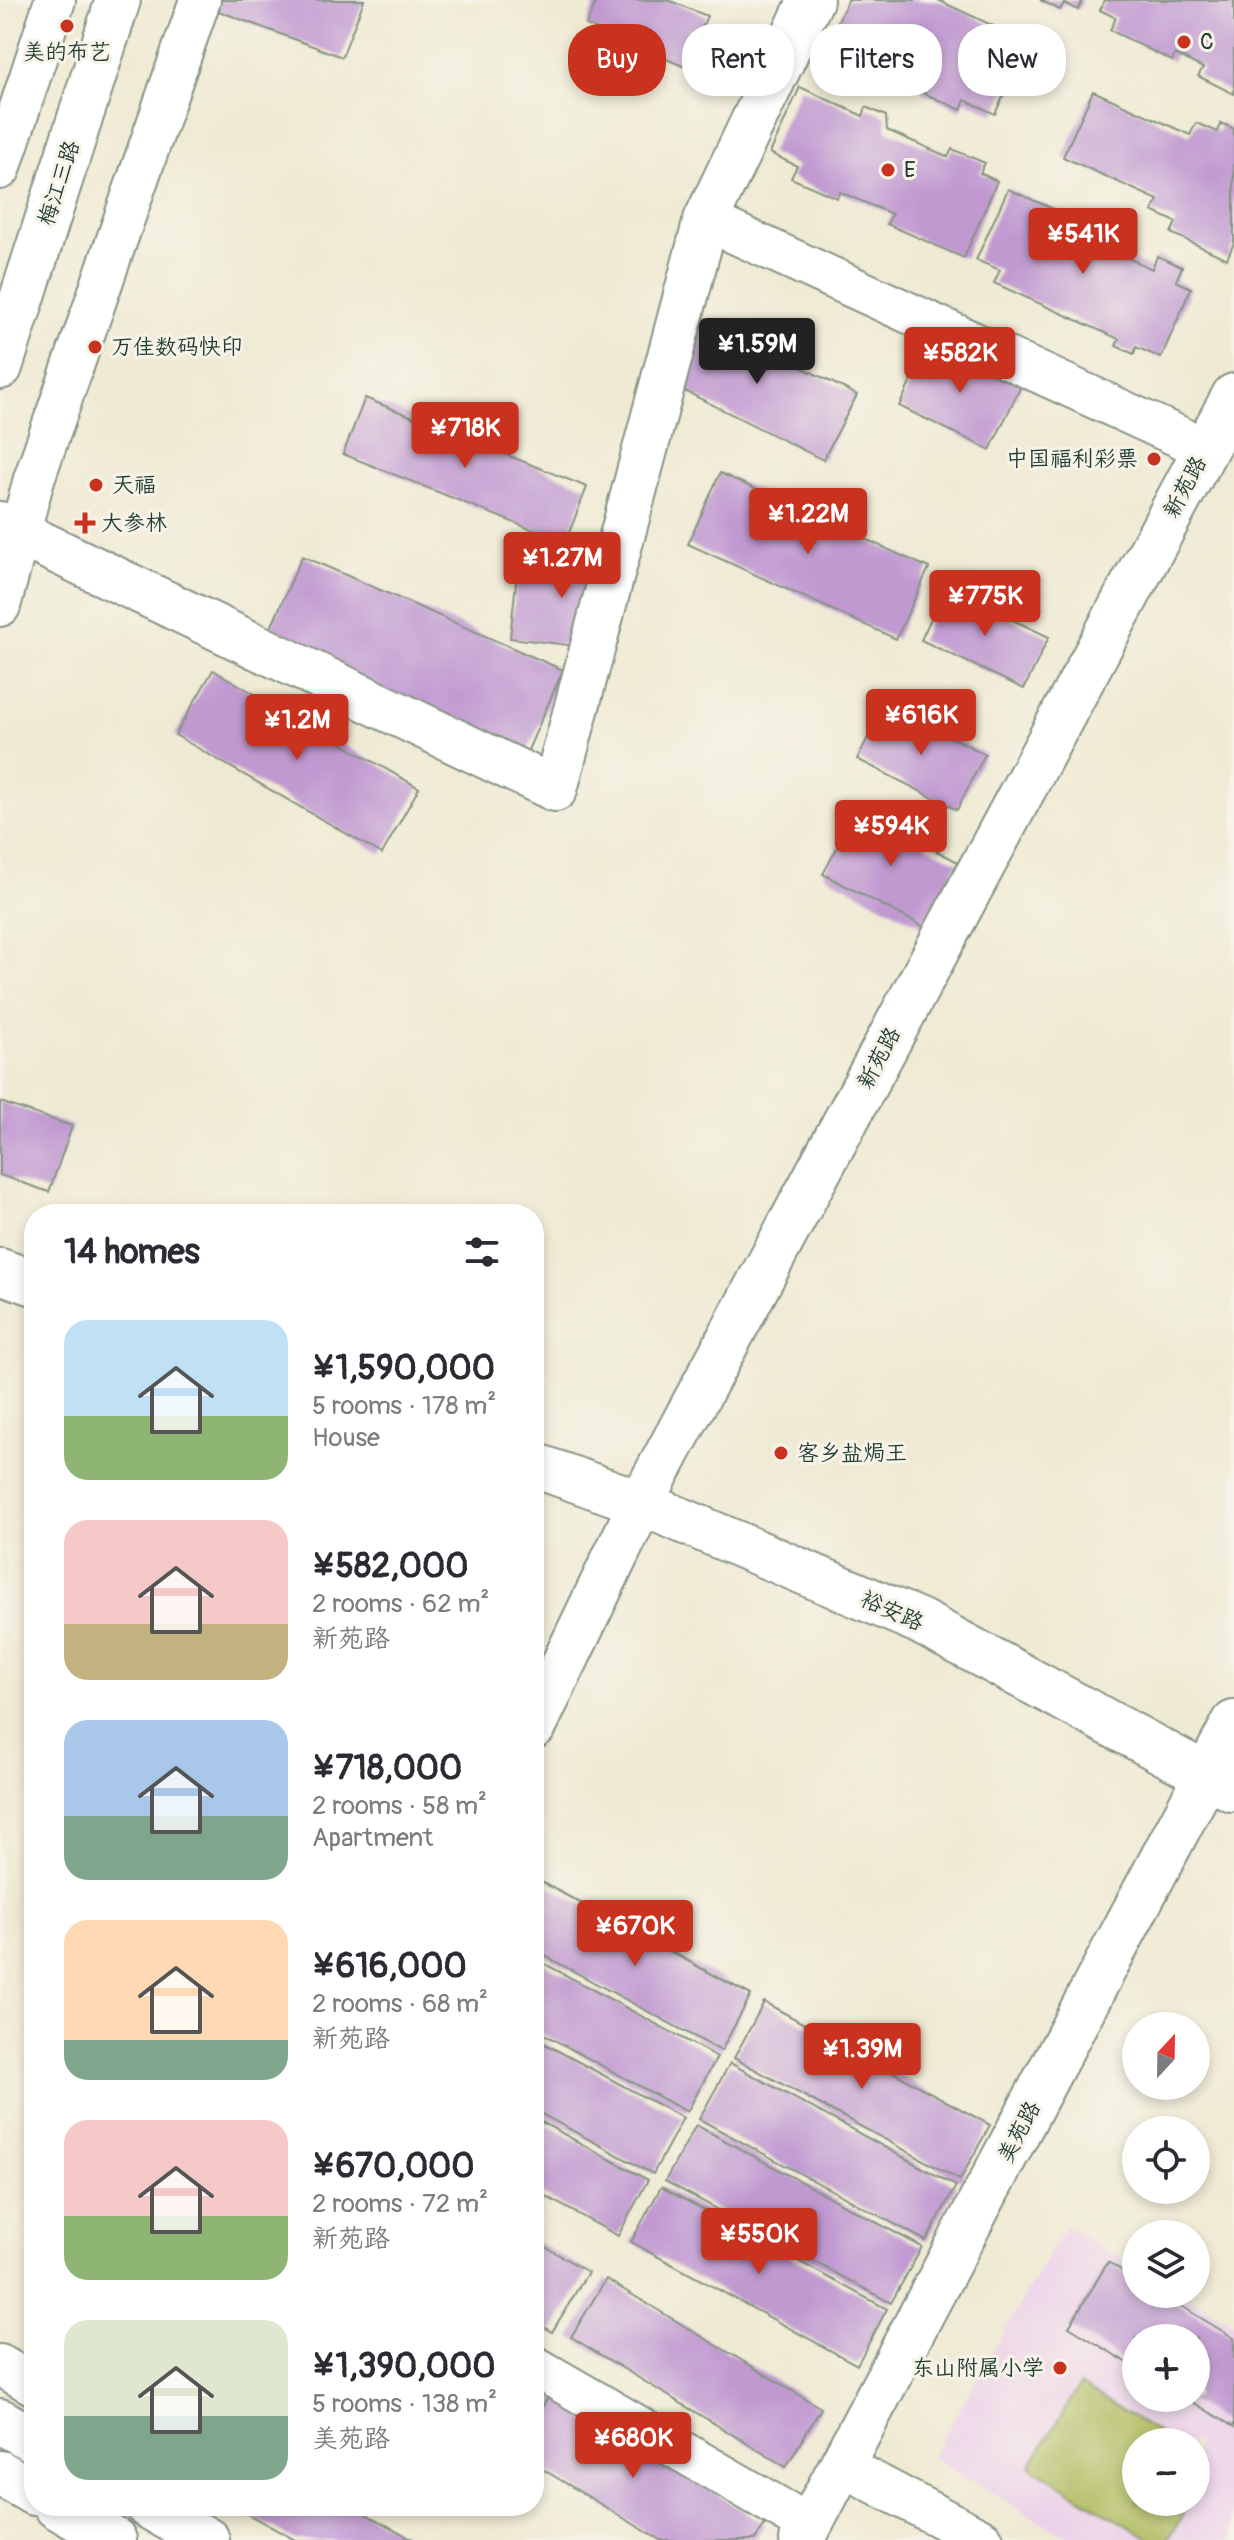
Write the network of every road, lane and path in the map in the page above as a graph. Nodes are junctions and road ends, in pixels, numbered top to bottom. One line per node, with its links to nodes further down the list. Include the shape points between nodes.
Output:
1 (55, 0): 5 (street)
2 (118, 0): 7 (street, 梅江三路)
3 (200, 0): 11 (street, via 34,479)
4 (811, 0): 6 (street)
5 (0, 169)
6 (706, 220): 9 (street); 10 (street, via 555,789)
7 (0, 367)
8 (1234, 396): 9 (street, 新苑路)
9 (1206, 449): 15 (street, 新苑路)
10 (0, 524)
11 (0, 606)
12 (0, 1271): 13 (street)
13 (24, 1279)
14 (544, 1469): 15 (street, 裕安路)
15 (641, 1503): 16 (street, 新苑路); 18 (street, 裕安路, via 919,1621)
16 (544, 1705)
17 (1234, 1723): 18 (street, 美苑路)
18 (1221, 1783): 24 (street, 美苑路)
19 (0, 2365): 21 (street)
20 (544, 2372): 29 (street)
21 (24, 2379)
22 (0, 2421): 23 (street)
23 (24, 2434)
24 (841, 2465): 29 (street, 美苑路); 32 (street)
25 (0, 2473): 26 (street)
26 (24, 2487)
27 (73, 2516): 30 (street)
28 (168, 2516): 31 (street)
29 (806, 2533)
30 (114, 2540)
31 (207, 2540)
32 (983, 2540)

